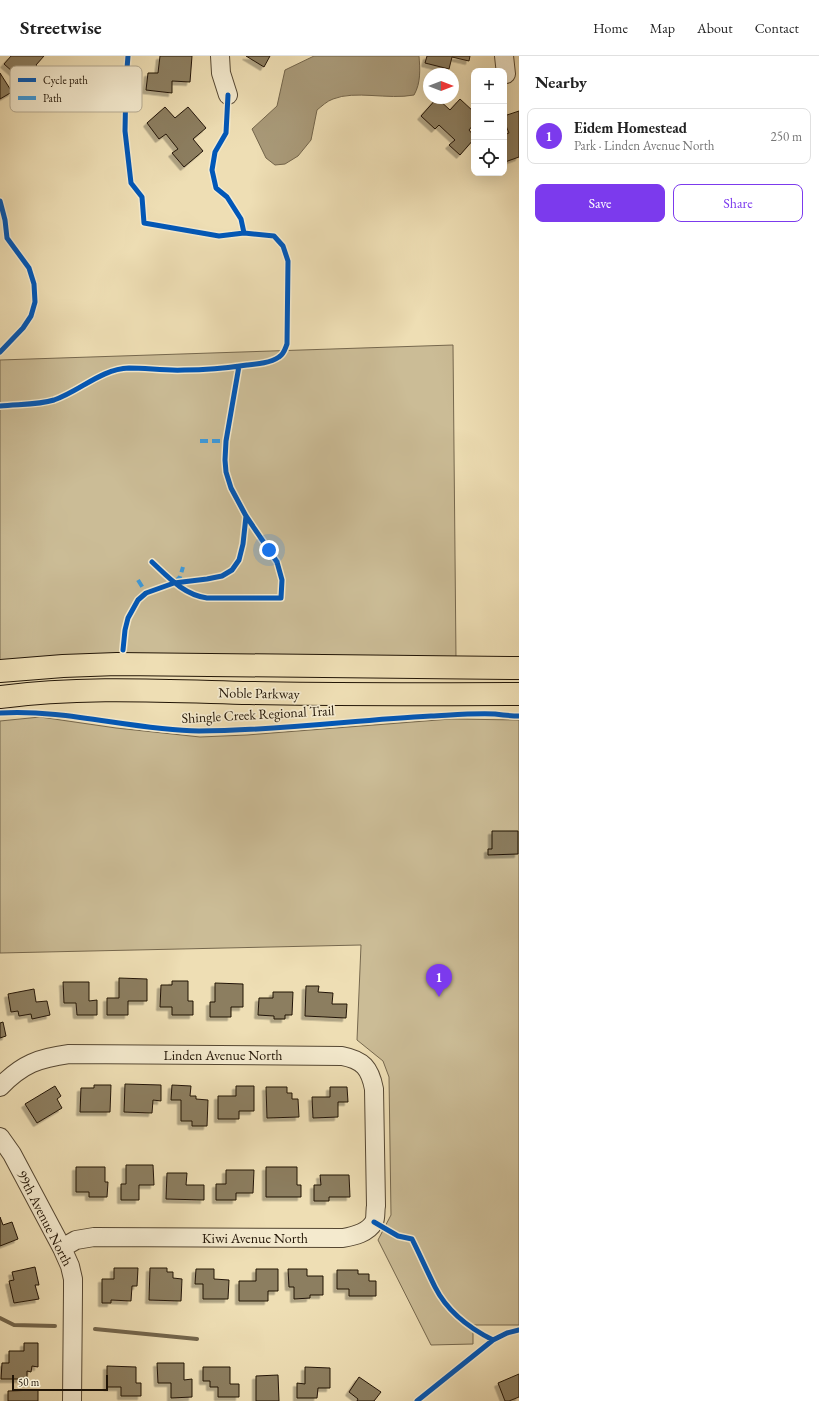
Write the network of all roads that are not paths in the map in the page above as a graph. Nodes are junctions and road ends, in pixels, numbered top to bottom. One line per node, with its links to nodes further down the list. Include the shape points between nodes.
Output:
1 (220, 56): 4 (street, via 221,73)
2 (504, 56): 3 (street)
3 (505, 68)
4 (228, 95)
5 (519, 668): 6 (main road, Noble Parkway, via 117,664)
6 (0, 671)
7 (519, 694): 8 (main road, Noble Parkway, via 117,691)
8 (0, 698)
9 (0, 1087): 11 (street, Linden Avenue North, via 20,1069 35,1061 69,1054 342,1056 355,1059 372,1076)
10 (0, 1137): 12 (street, 99th Avenue North, via 12,1154)
11 (375, 1152): 12 (street, Kiwi Avenue North, via 374,1222 356,1236 94,1237 76,1240)
12 (62, 1248): 13 (street, 99th Avenue North, via 73,1279)
13 (72, 1401)

